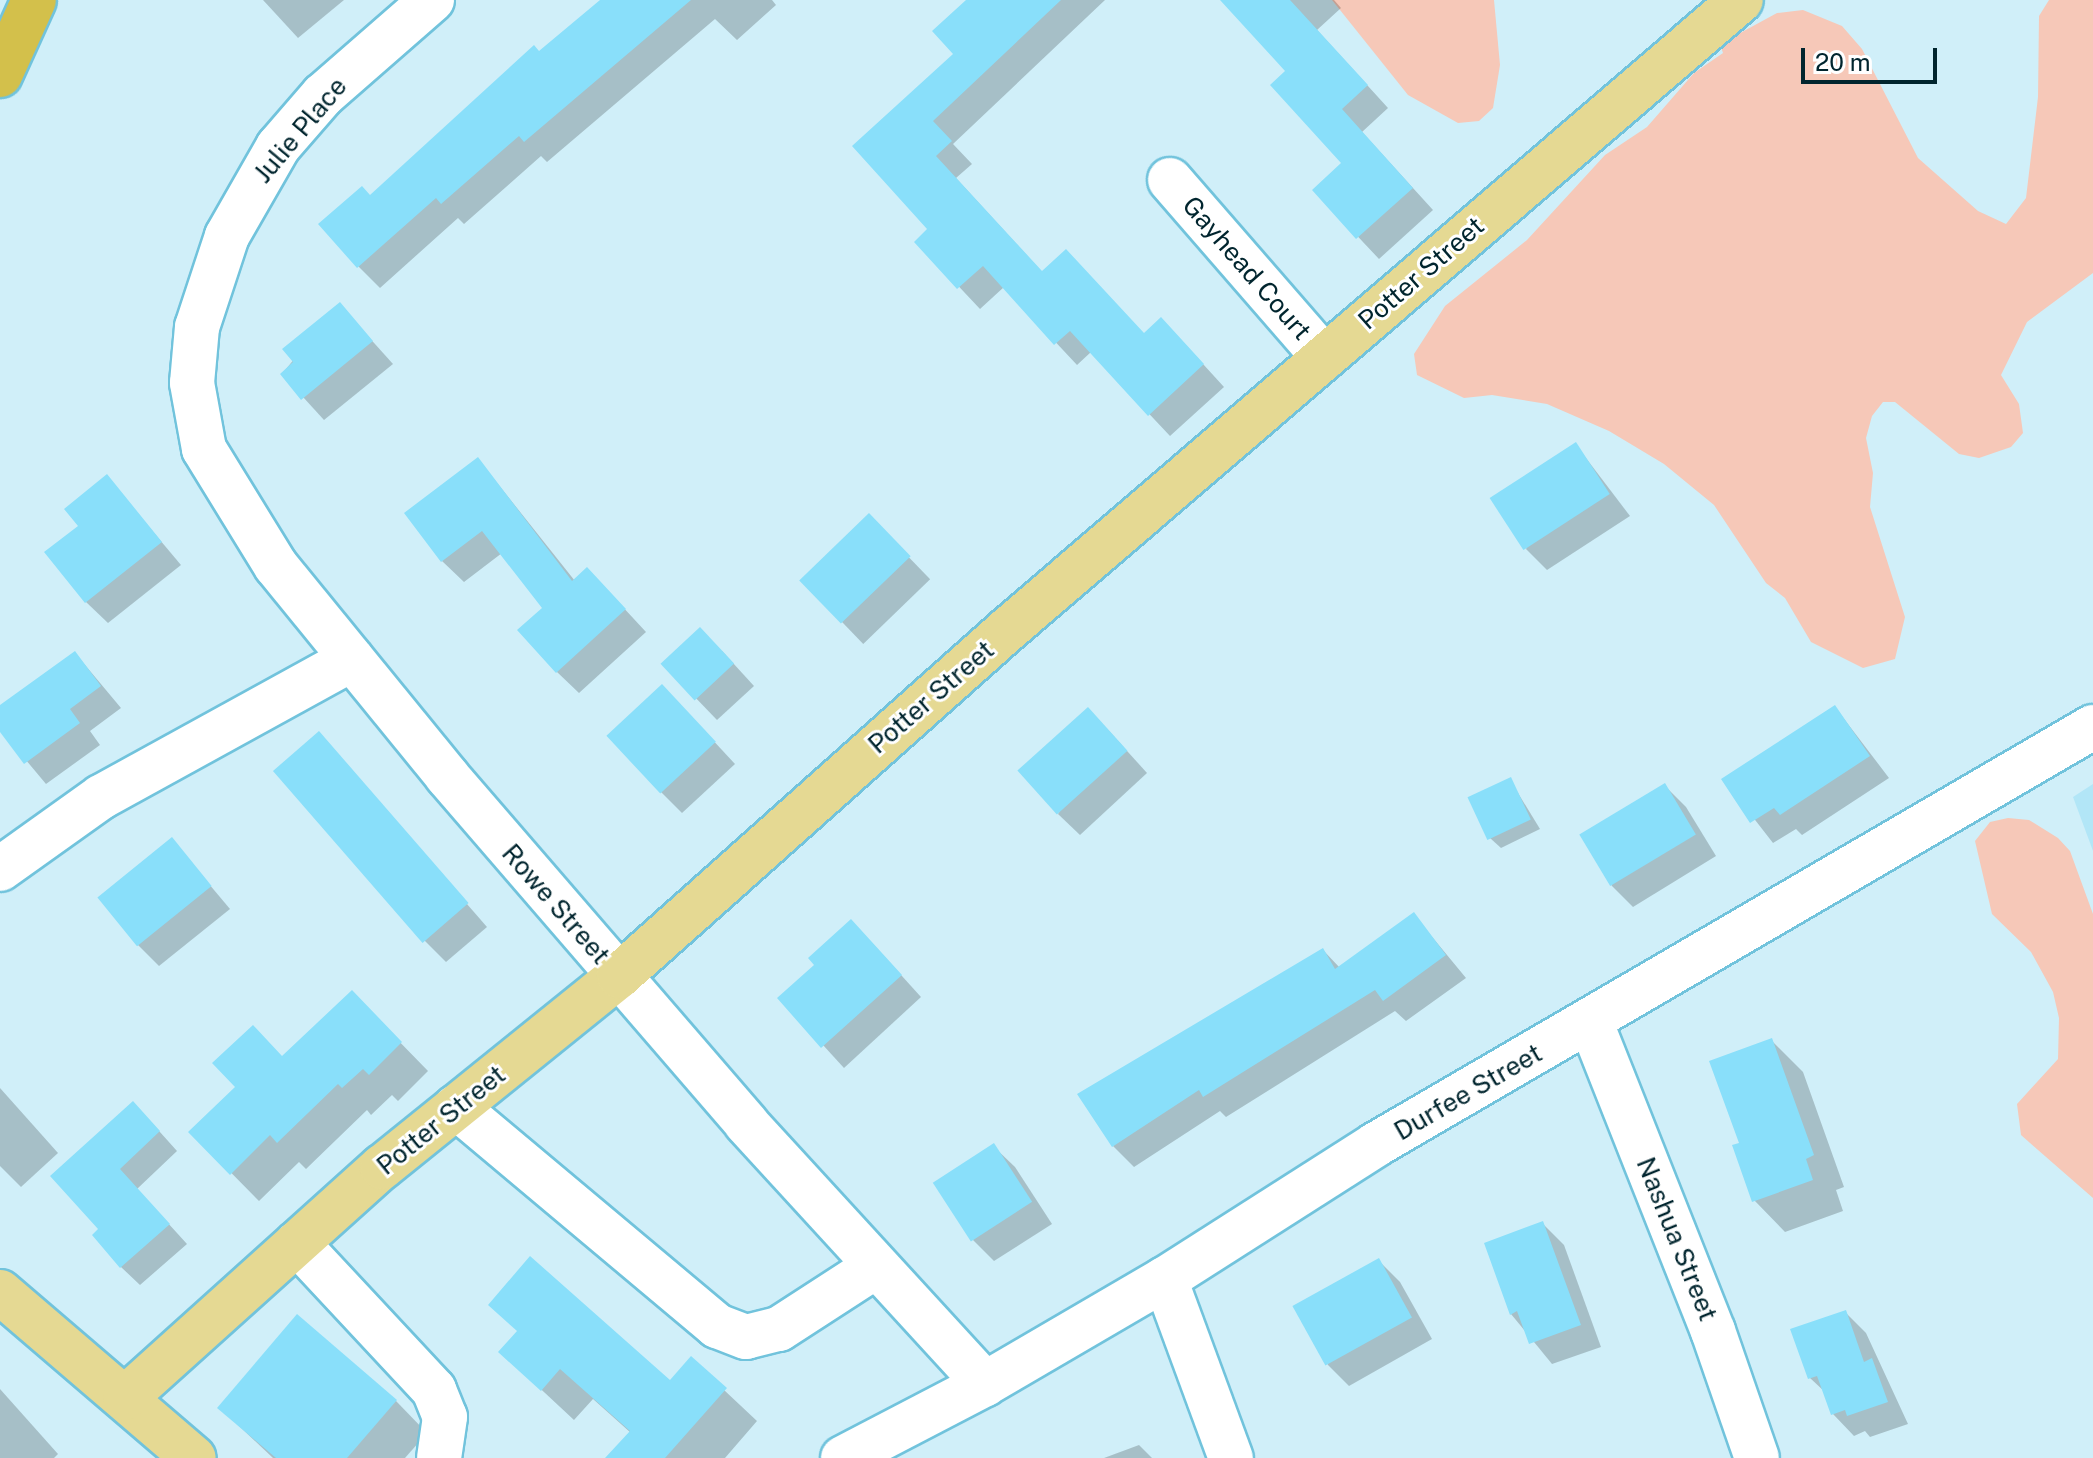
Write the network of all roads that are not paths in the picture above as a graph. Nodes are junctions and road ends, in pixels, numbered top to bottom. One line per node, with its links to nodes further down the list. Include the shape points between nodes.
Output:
1 (34, 0): 4 (highway)
2 (432, 0): 7 (street, Julie Place, via 323,95 250,190 209,283 197,327)
3 (1741, 0): 6 (main road, Potter Street)
4 (0, 75)
5 (1170, 180): 6 (street, Gayhead Court)
6 (1324, 357): 11 (main road, Potter Street, via 1007,630)
7 (192, 383): 8 (street, Rowe Street, via 204,449 238,509)
8 (352, 659): 10 (street, via 101,797); 11 (street, Rowe Street)
9 (2093, 727): 12 (street, Durfee Street)
10 (0, 869)
11 (619, 976): 13 (main road, Potter Street); 15 (street, Rowe Street)
12 (1591, 1023): 16 (street, Durfee Street, via 1375,1145); 24 (street, Nashua Street, via 1713,1331)
13 (456, 1107): 14 (main road, Potter Street); 15 (street, via 717,1326 746,1337 779,1329)
14 (297, 1243): 19 (main road, Potter Street); 21 (street, via 434,1390 445,1417)
15 (875, 1267): 18 (street, Rowe Street)
16 (1165, 1279): 18 (street, Durfee Street); 23 (street)
17 (0, 1292): 19 (main road)
18 (985, 1384): 22 (street, Durfee Street)
19 (125, 1398): 20 (main road)
20 (194, 1458)
21 (439, 1458)
22 (843, 1458)
23 (1231, 1458)
24 (1757, 1458)

